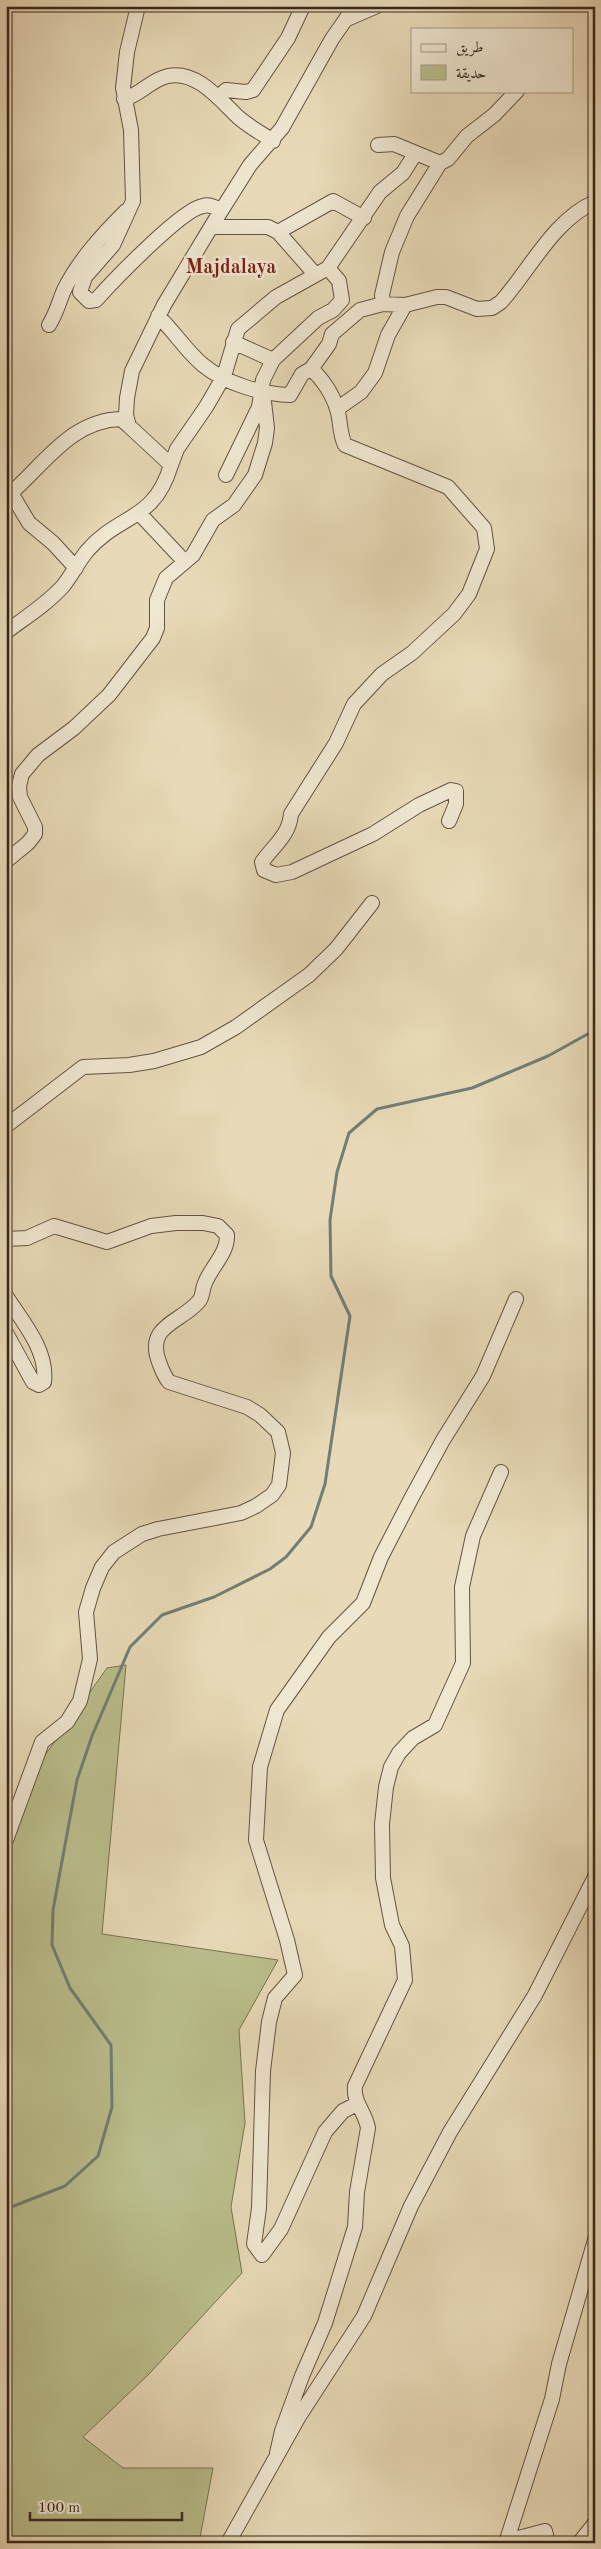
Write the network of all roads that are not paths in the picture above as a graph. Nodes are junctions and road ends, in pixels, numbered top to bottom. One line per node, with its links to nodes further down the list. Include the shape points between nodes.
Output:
1 (138, 6): 8 (street, via 124,72)
2 (303, 6): 7 (street, via 288,38 253,90 226,90)
3 (355, 6): 5 (street)
4 (376, 6): 5 (street)
5 (347, 19): 9 (street, via 327,47)
6 (516, 92): 12 (street, via 467,136 448,159)
7 (218, 97): 8 (street, via 193,80 171,75 159,78 138,95); 9 (street, via 238,117)
8 (124, 98): 14 (street, via 134,164)
9 (273, 141): 15 (street, via 250,165)
10 (378, 145): 11 (street, via 394,144)
11 (415, 154): 12 (street); 16 (street, via 402,173 380,192)
12 (440, 163): 21 (street, via 406,216 392,252 382,295)
13 (595, 202): 22 (street, via 560,228 508,295 492,308 477,309 441,297)
14 (131, 206): 15 (street, via 112,245 85,277 80,292 89,301 96,300 154,241 196,208 211,206); 24 (street, via 81,262)
15 (221, 210): 17 (street)
16 (364, 218): 18 (street, via 333,201); 19 (street)
17 (211, 227): 18 (street, via 251,225); 23 (street)
18 (278, 232): 20 (street)
19 (328, 268): 20 (street); 26 (street, via 339,281 342,300)
20 (314, 274): 25 (street, via 252,315 238,329)
21 (383, 304): 22 (street); 27 (street, via 360,310 338,326)
22 (405, 305): 30 (street, via 388,335 375,373 361,392)
23 (158, 316): 28 (street, via 204,366); 31 (street, via 132,372 126,415)
24 (49, 325)
25 (233, 342): 26 (street); 28 (street)
26 (273, 360): 29 (street, via 263,380)
27 (311, 369): 29 (street, via 302,374 290,395); 30 (street, via 320,376)
28 (224, 376): 29 (street); 32 (street, via 177,449)
29 (263, 393): 33 (street); 36 (street, via 266,443 255,475 234,505 212,520 193,556)
30 (337, 408): 39 (street, via 345,445 448,487 484,528 487,549 469,594 454,614 412,653 382,674 354,704 336,743 291,814 285,836 262,862 264,870 276,875 292,872 373,834 419,805 451,790 456,791 458,797)
31 (129, 426): 32 (street); 34 (street, via 121,419 109,419 82,428 61,443)
32 (171, 465): 35 (street, via 159,496)
33 (226, 474)
34 (8, 496): 37 (street, via 29,523 54,543)
35 (139, 513): 36 (street); 37 (street, via 88,550)
36 (185, 562): 40 (street, via 166,578 157,600 154,638 132,668 109,695 74,728 38,755 22,774 20,797 35,827 35,834)
37 (76, 568): 38 (street, via 44,604)
38 (6, 632)
39 (449, 821)
40 (6, 861)
41 (372, 903): 42 (street, via 336,949 309,975 236,1026 201,1047 154,1061 83,1066)
42 (6, 1126)
43 (6, 1239): 48 (street, via 27,1238 54,1226 107,1242 151,1226 203,1223 218,1226 227,1235 227,1244 204,1283 200,1301 160,1331 155,1342 156,1356 164,1377 170,1382 247,1406 260,1415 278,1432 283,1453 279,1485 272,1495 256,1506 219,1518 142,1534 114,1552 102,1567 86,1612 90,1659 80,1702 67,1722 42,1742)
44 (6, 1296): 46 (street, via 37,1343 44,1382 39,1385 33,1382)
45 (516, 1299): 50 (street, via 483,1376 442,1440 381,1557 363,1603 329,1637 278,1710 260,1767 256,1840 295,1975 275,1998 264,2061 259,2208 254,2244 262,2255 281,2229 325,2132 343,2110)
46 (6, 1334)
47 (501, 1472): 50 (street, via 473,1536 462,1587 464,1663 435,1725 413,1738 399,1752 386,1787 382,1824 383,1878 392,1925 402,1946 405,1980 355,2086)
48 (6, 1840)
49 (595, 1877): 52 (street, via 535,1995 450,2132 408,2213 364,2316)
50 (356, 2104): 52 (street, via 367,2119 368,2128 354,2227 325,2323 302,2376)
51 (595, 2240): 54 (street, via 552,2399)
52 (277, 2453): 55 (street)
53 (595, 2523): 57 (street)
54 (506, 2542): 56 (street, via 545,2531)
55 (228, 2543)
56 (548, 2543)
57 (579, 2543)

